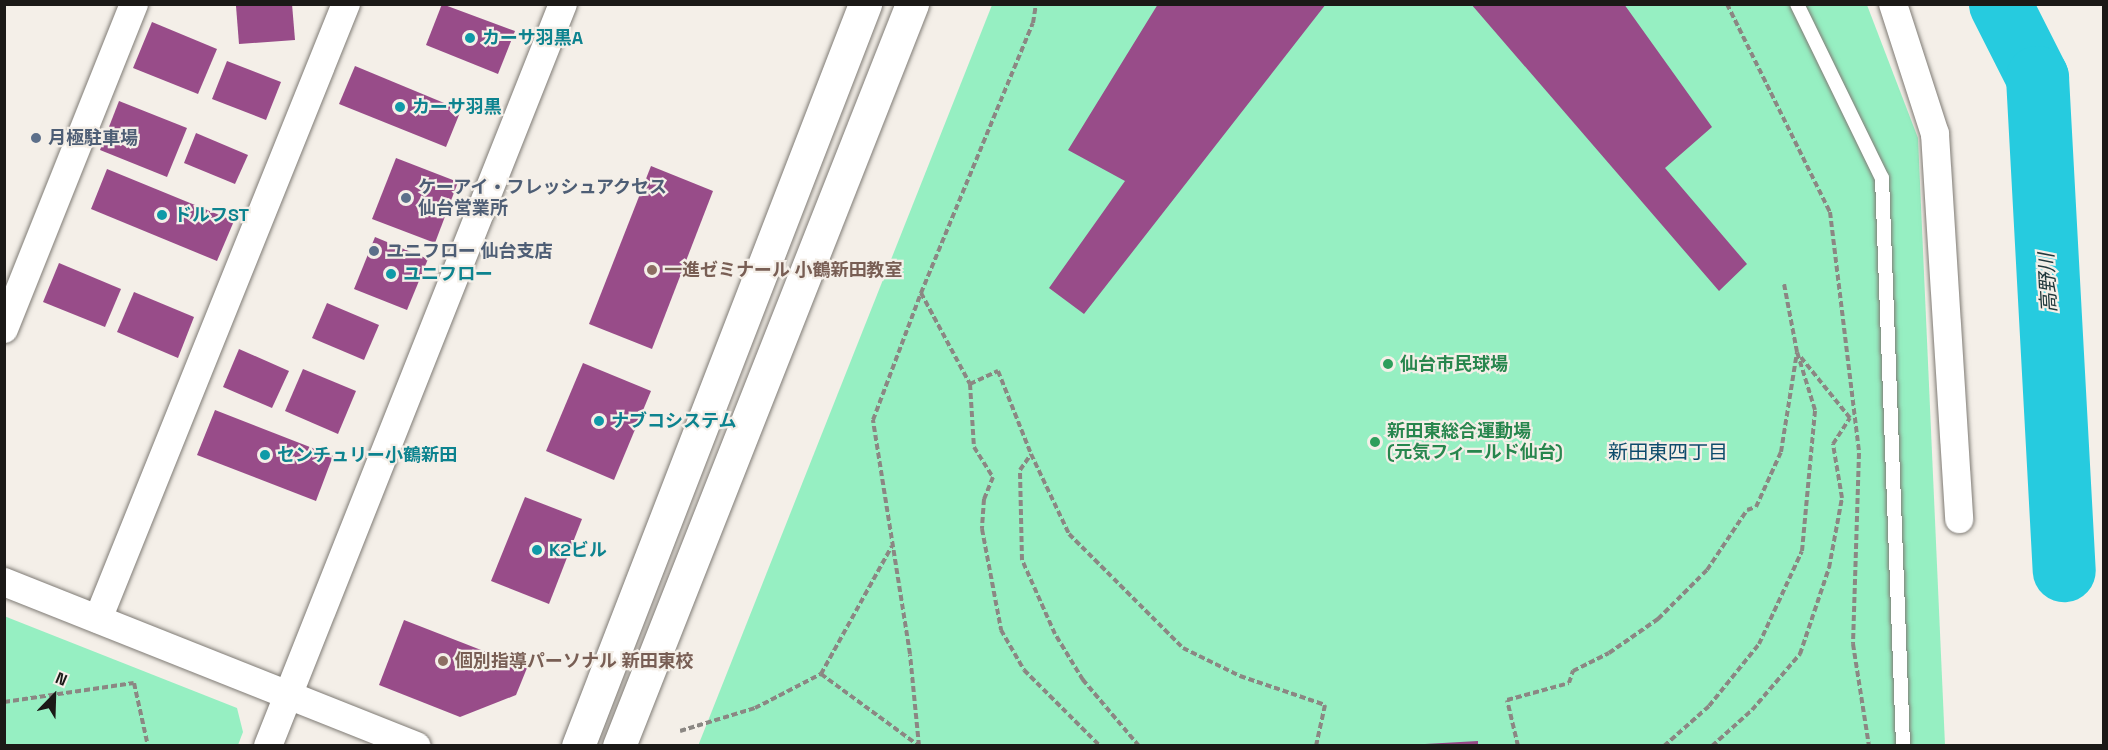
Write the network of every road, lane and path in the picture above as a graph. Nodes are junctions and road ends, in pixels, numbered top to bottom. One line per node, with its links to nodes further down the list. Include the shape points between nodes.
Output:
1 (134, 4): 12 (street)
2 (346, 4): 19 (street)
3 (563, 4): 21 (street)
4 (865, 4): 27 (street)
5 (912, 4): 28 (street)
6 (1036, 4): 11 (path, via 1033,23)
7 (1727, 4): 36 (path, via 1830,212 1859,453 1853,644)
8 (1797, 4): 37 (lane, via 1882,178)
9 (1893, 4): 16 (street, via 1935,134)
10 (1784, 284): 13 (path)
11 (921, 293): 14 (path); 17 (path, via 873,420)
12 (4, 329)
13 (1797, 352): 33 (path, via 1781,452 1756,507 1747,510 1707,570 1658,619 1609,653 1573,671 1569,683 1507,700); 34 (path, via 1815,410 1802,551 1759,644 1709,706); 35 (path, via 1850,418 1833,444 1842,498 1829,568 1800,654 1752,710)
14 (970, 384): 15 (path, via 998,371); 30 (path, via 974,447 993,477 984,499 982,529 1001,630 1024,670)
15 (1031, 454): 31 (path, via 1020,470 1022,560 1055,634 1083,681); 32 (path, via 1069,534 1183,648 1240,676 1324,705)
16 (1959, 519)
17 (893, 545): 20 (path); 29 (path)
18 (4, 582): 19 (street)
19 (98, 619): 21 (street)
20 (821, 674): 23 (path, via 755,708); 29 (path)
21 (289, 695): 25 (street); 26 (street)
22 (4, 702): 24 (path, via 134,683)
23 (680, 731)
24 (148, 746)
25 (268, 746)
26 (417, 746)
27 (578, 746)
28 (619, 746)
29 (919, 746)
30 (1100, 746)
31 (1139, 746)
32 (1316, 746)
33 (1518, 746)
34 (1664, 746)
35 (1712, 746)
36 (1869, 746)
37 (1903, 746)

